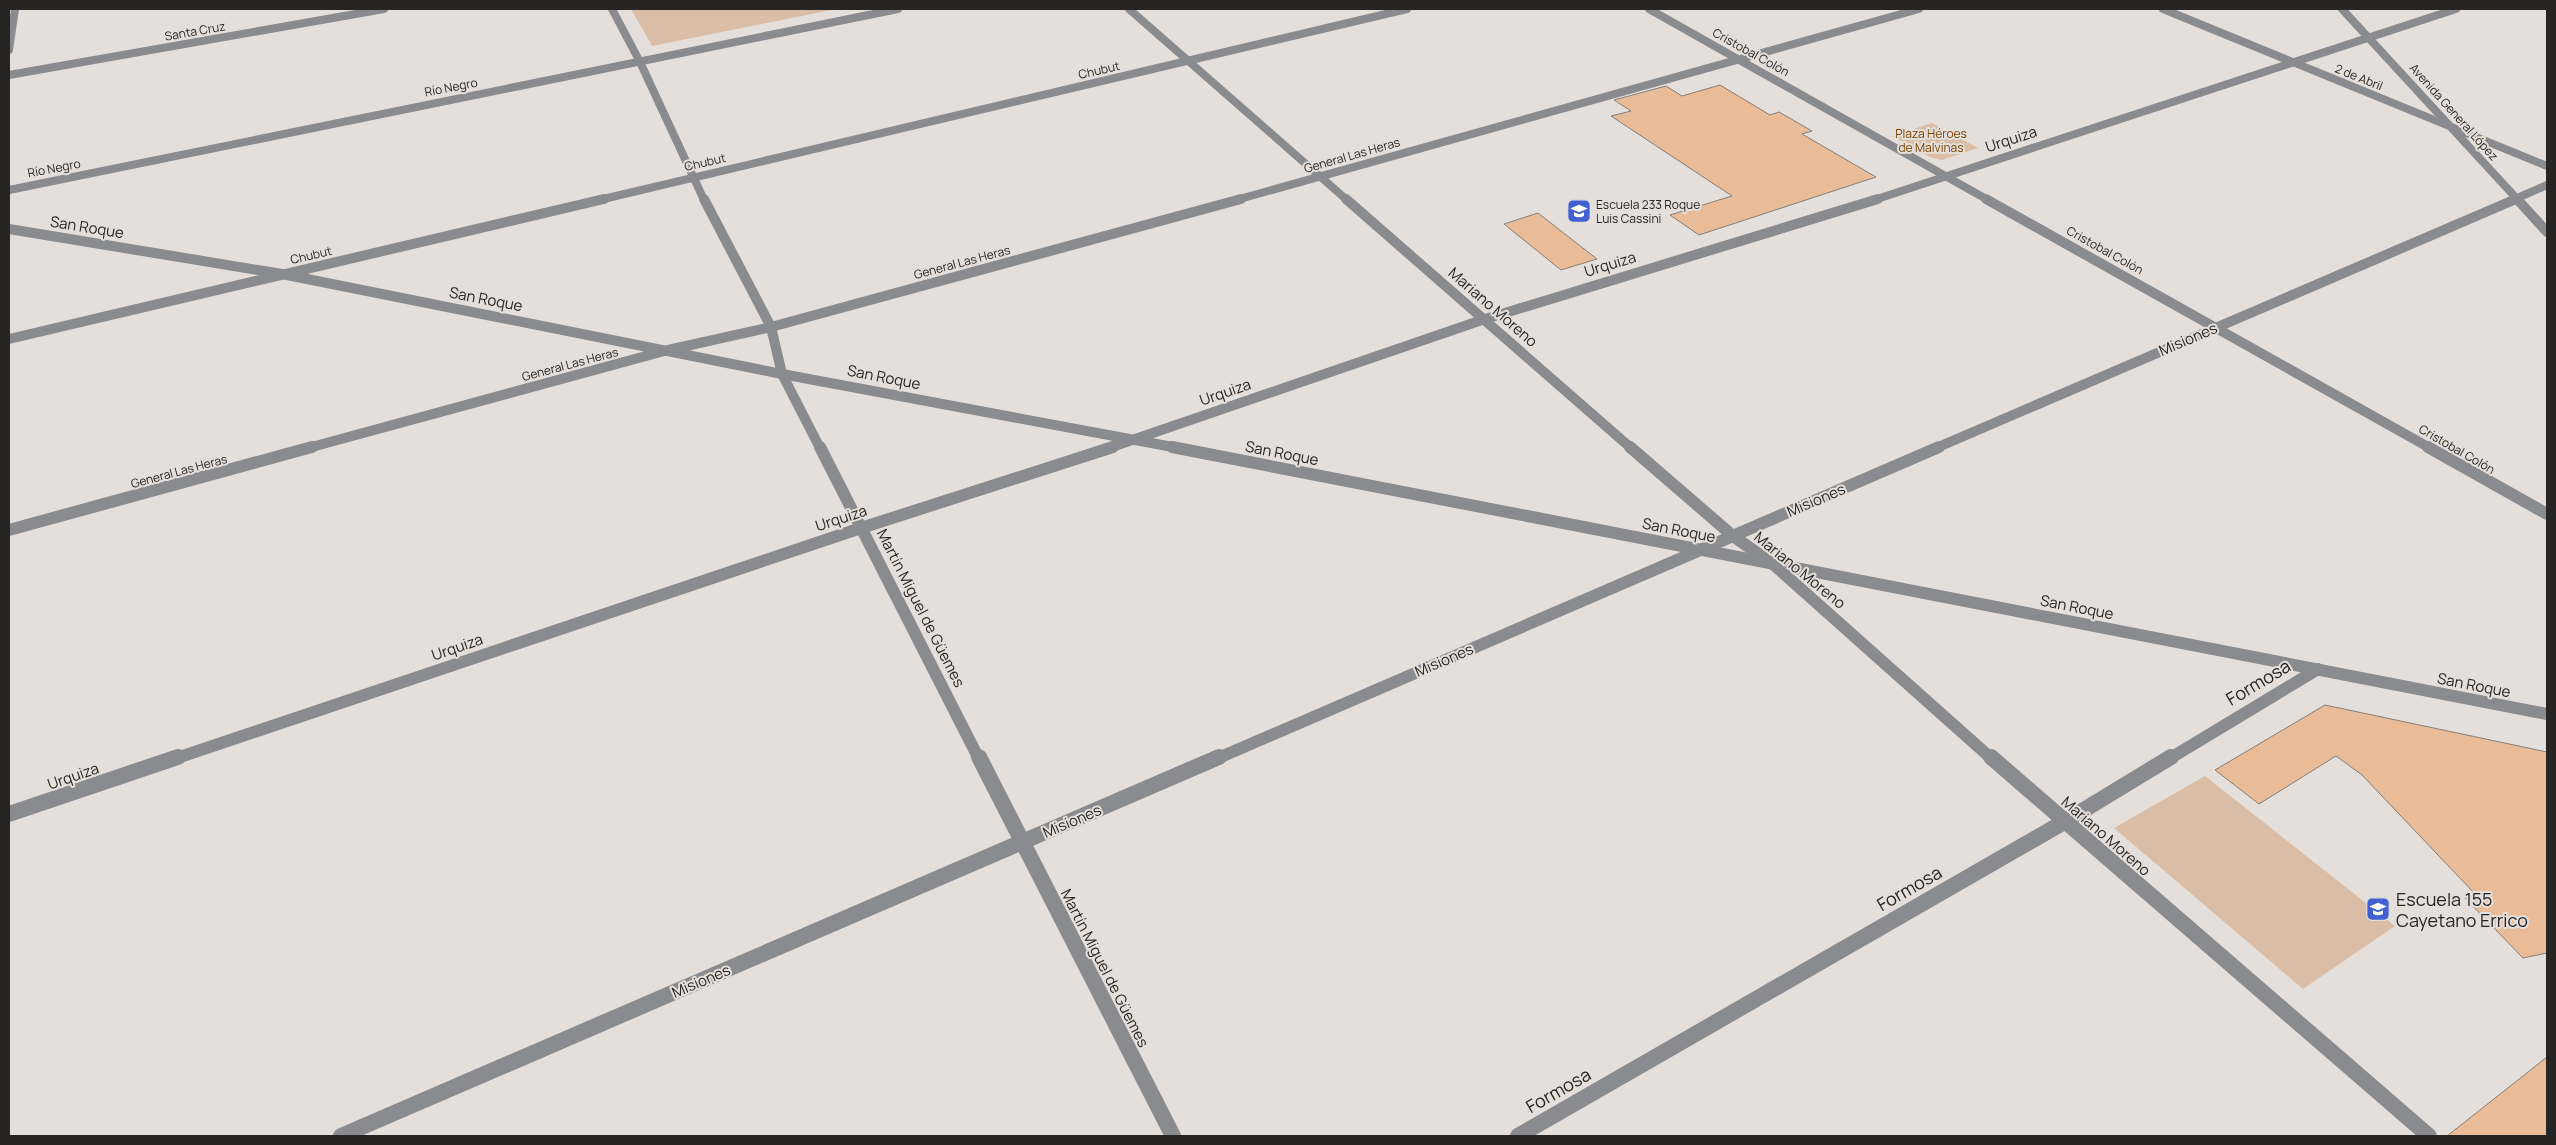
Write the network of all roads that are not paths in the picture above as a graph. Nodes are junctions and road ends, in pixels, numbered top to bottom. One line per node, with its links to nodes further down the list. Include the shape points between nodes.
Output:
1 (15, 9): 13 (street)
2 (384, 9): 18 (street, Santa Cruz)
3 (612, 9): 16 (street, Martín Miguel de Güemes)
4 (898, 9): 16 (street, Río Negro)
5 (1129, 9): 15 (street, Mariano Moreno)
6 (1407, 9): 15 (street, Chubut)
7 (1649, 9): 14 (street, Cristobal Colón)
8 (1919, 9): 14 (street, General Las Heras)
9 (2163, 9): 17 (street, 2 de Abril)
10 (2342, 9): 12 (street, Avenida General López)
11 (2456, 9): 12 (street, Urquiza)
12 (2371, 38): 17 (street, Urquiza); 19 (street, Avenida General López)
13 (9, 50)
14 (1737, 58): 21 (street, General Las Heras); 22 (street, Cristobal Colón)
15 (1191, 61): 21 (street, Mariano Moreno); 23 (street, Chubut)
16 (640, 62): 23 (street, Martín Miguel de Güemes); 25 (street, Río Negro)
17 (2295, 63): 19 (street, 2 de Abril); 22 (street, Urquiza)
18 (9, 75)
19 (2448, 126): 20 (street, 2 de Abril); 26 (street, Avenida General López)
20 (2547, 166)
21 (1320, 177): 30 (street, Mariano Moreno); 32 (street, General Las Heras)
22 (1948, 177): 30 (street, Urquiza); 31 (street, Cristobal Colón)
23 (692, 178): 29 (street, Chubut); 32 (street, Martín Miguel de Güemes)
24 (2547, 184): 26 (street, Misiones)
25 (9, 190)
26 (2517, 198): 28 (street, Avenida General López); 31 (street, Misiones)
27 (9, 229): 29 (street, San Roque)
28 (2547, 232)
29 (282, 274): 33 (street, Chubut); 34 (street, San Roque)
30 (1482, 320): 36 (street, Urquiza); 40 (street, Mariano Moreno)
31 (2218, 327): 37 (street, Cristobal Colón); 40 (street, Misiones)
32 (771, 328): 34 (street, General Las Heras); 35 (street, Martín Miguel de Güemes)
33 (9, 339)
34 (668, 350): 35 (street, San Roque); 39 (street, General Las Heras)
35 (782, 374): 36 (street, San Roque); 38 (street, Martín Miguel de Güemes)
36 (1136, 440): 38 (street, Urquiza); 41 (street, San Roque)
37 (2547, 514)
38 (861, 528): 45 (street, Urquiza); 47 (street, Martín Miguel de Güemes)
39 (9, 530)
40 (1733, 536): 41 (street, Misiones); 42 (street, Mariano Moreno)
41 (1700, 550): 42 (street, San Roque); 47 (street, Misiones)
42 (1773, 564): 43 (street, San Roque); 46 (street, Mariano Moreno)
43 (2318, 670): 44 (street, San Roque); 46 (street, Formosa)
44 (2547, 714)
45 (9, 814)
46 (2064, 822): 50 (street, Formosa); 51 (street, Mariano Moreno)
47 (1023, 842): 48 (street, Misiones); 49 (street, Martín Miguel de Güemes)
48 (341, 1136)
49 (1173, 1136)
50 (1518, 1136)
51 (2429, 1136)

